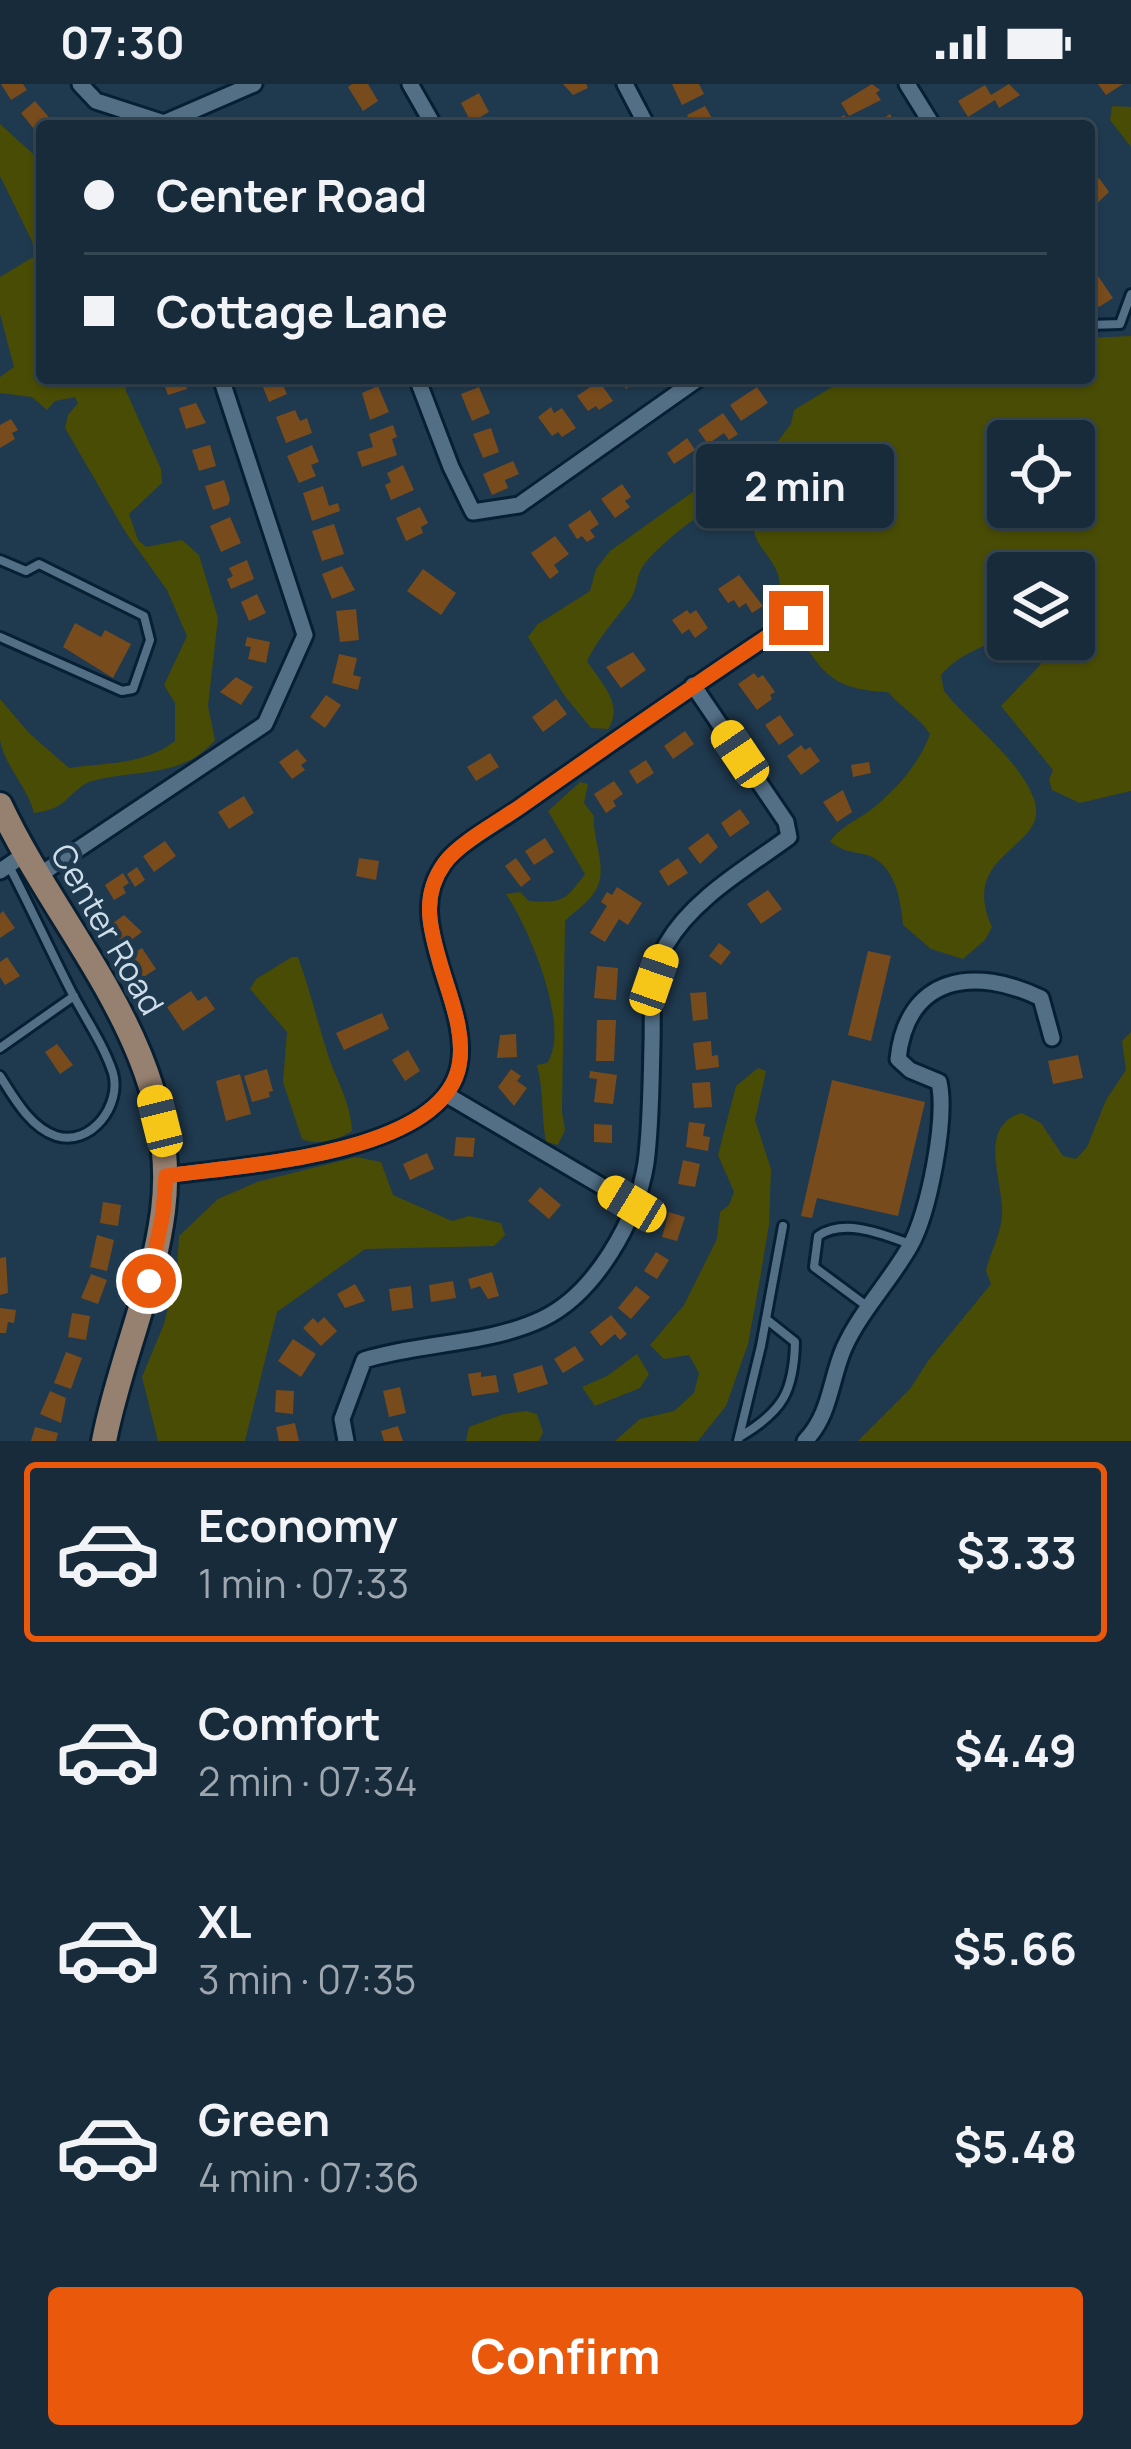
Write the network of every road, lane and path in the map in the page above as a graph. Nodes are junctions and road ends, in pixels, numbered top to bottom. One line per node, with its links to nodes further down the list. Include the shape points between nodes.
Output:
1 (80, 84): 6 (street, via 96,101)
2 (254, 84): 7 (street)
3 (410, 84): 8 (street)
4 (626, 84): 9 (street)
5 (907, 84): 10 (street)
6 (150, 120)
7 (175, 120)
8 (431, 120)
9 (643, 120)
10 (929, 120)
11 (1131, 294): 12 (lane, via 1120,324)
12 (1095, 325)
13 (223, 384): 21 (street, via 305,635 265,724)
14 (419, 384): 15 (street, via 473,512 519,505)
15 (690, 384)
16 (0, 560): 18 (lane, via 26,571 38,564 144,616 150,640 134,689 122,691)
17 (796, 618): 19 (street)
18 (0, 637)
19 (693, 685): 26 (street, via 446,859 427,906 461,1040); 28 (street, via 789,837 705,899 666,946 654,980 645,1166)
20 (0, 805): 21 (main road, Center Road)
21 (18, 866): 22 (lane); 27 (main road, Center Road, via 129,1026 160,1121)
22 (74, 996): 24 (lane); 25 (lane, via 114,1078 108,1113 90,1131 52,1135)
23 (1052, 1038): 30 (street, via 1041,998 1013,984 968,979 936,988 916,1005 898,1059 939,1082 943,1099)
24 (0, 1048)
25 (0, 1076)
26 (447, 1095): 27 (street, via 404,1126 333,1152); 28 (street)
27 (166, 1176): 34 (main road, Center Road, via 149,1281)
28 (632, 1204): 35 (street, via 615,1249 579,1293 545,1318 364,1360 341,1419)
29 (783, 1226): 32 (lane)
30 (911, 1244): 31 (street); 31 (lane, via 845,1227 818,1236 814,1267)
31 (870, 1308): 36 (street)
32 (766, 1319): 33 (lane); 33 (lane, via 795,1342 795,1376 772,1417)
33 (738, 1439)
34 (104, 1441)
35 (346, 1441)
36 (805, 1441)

